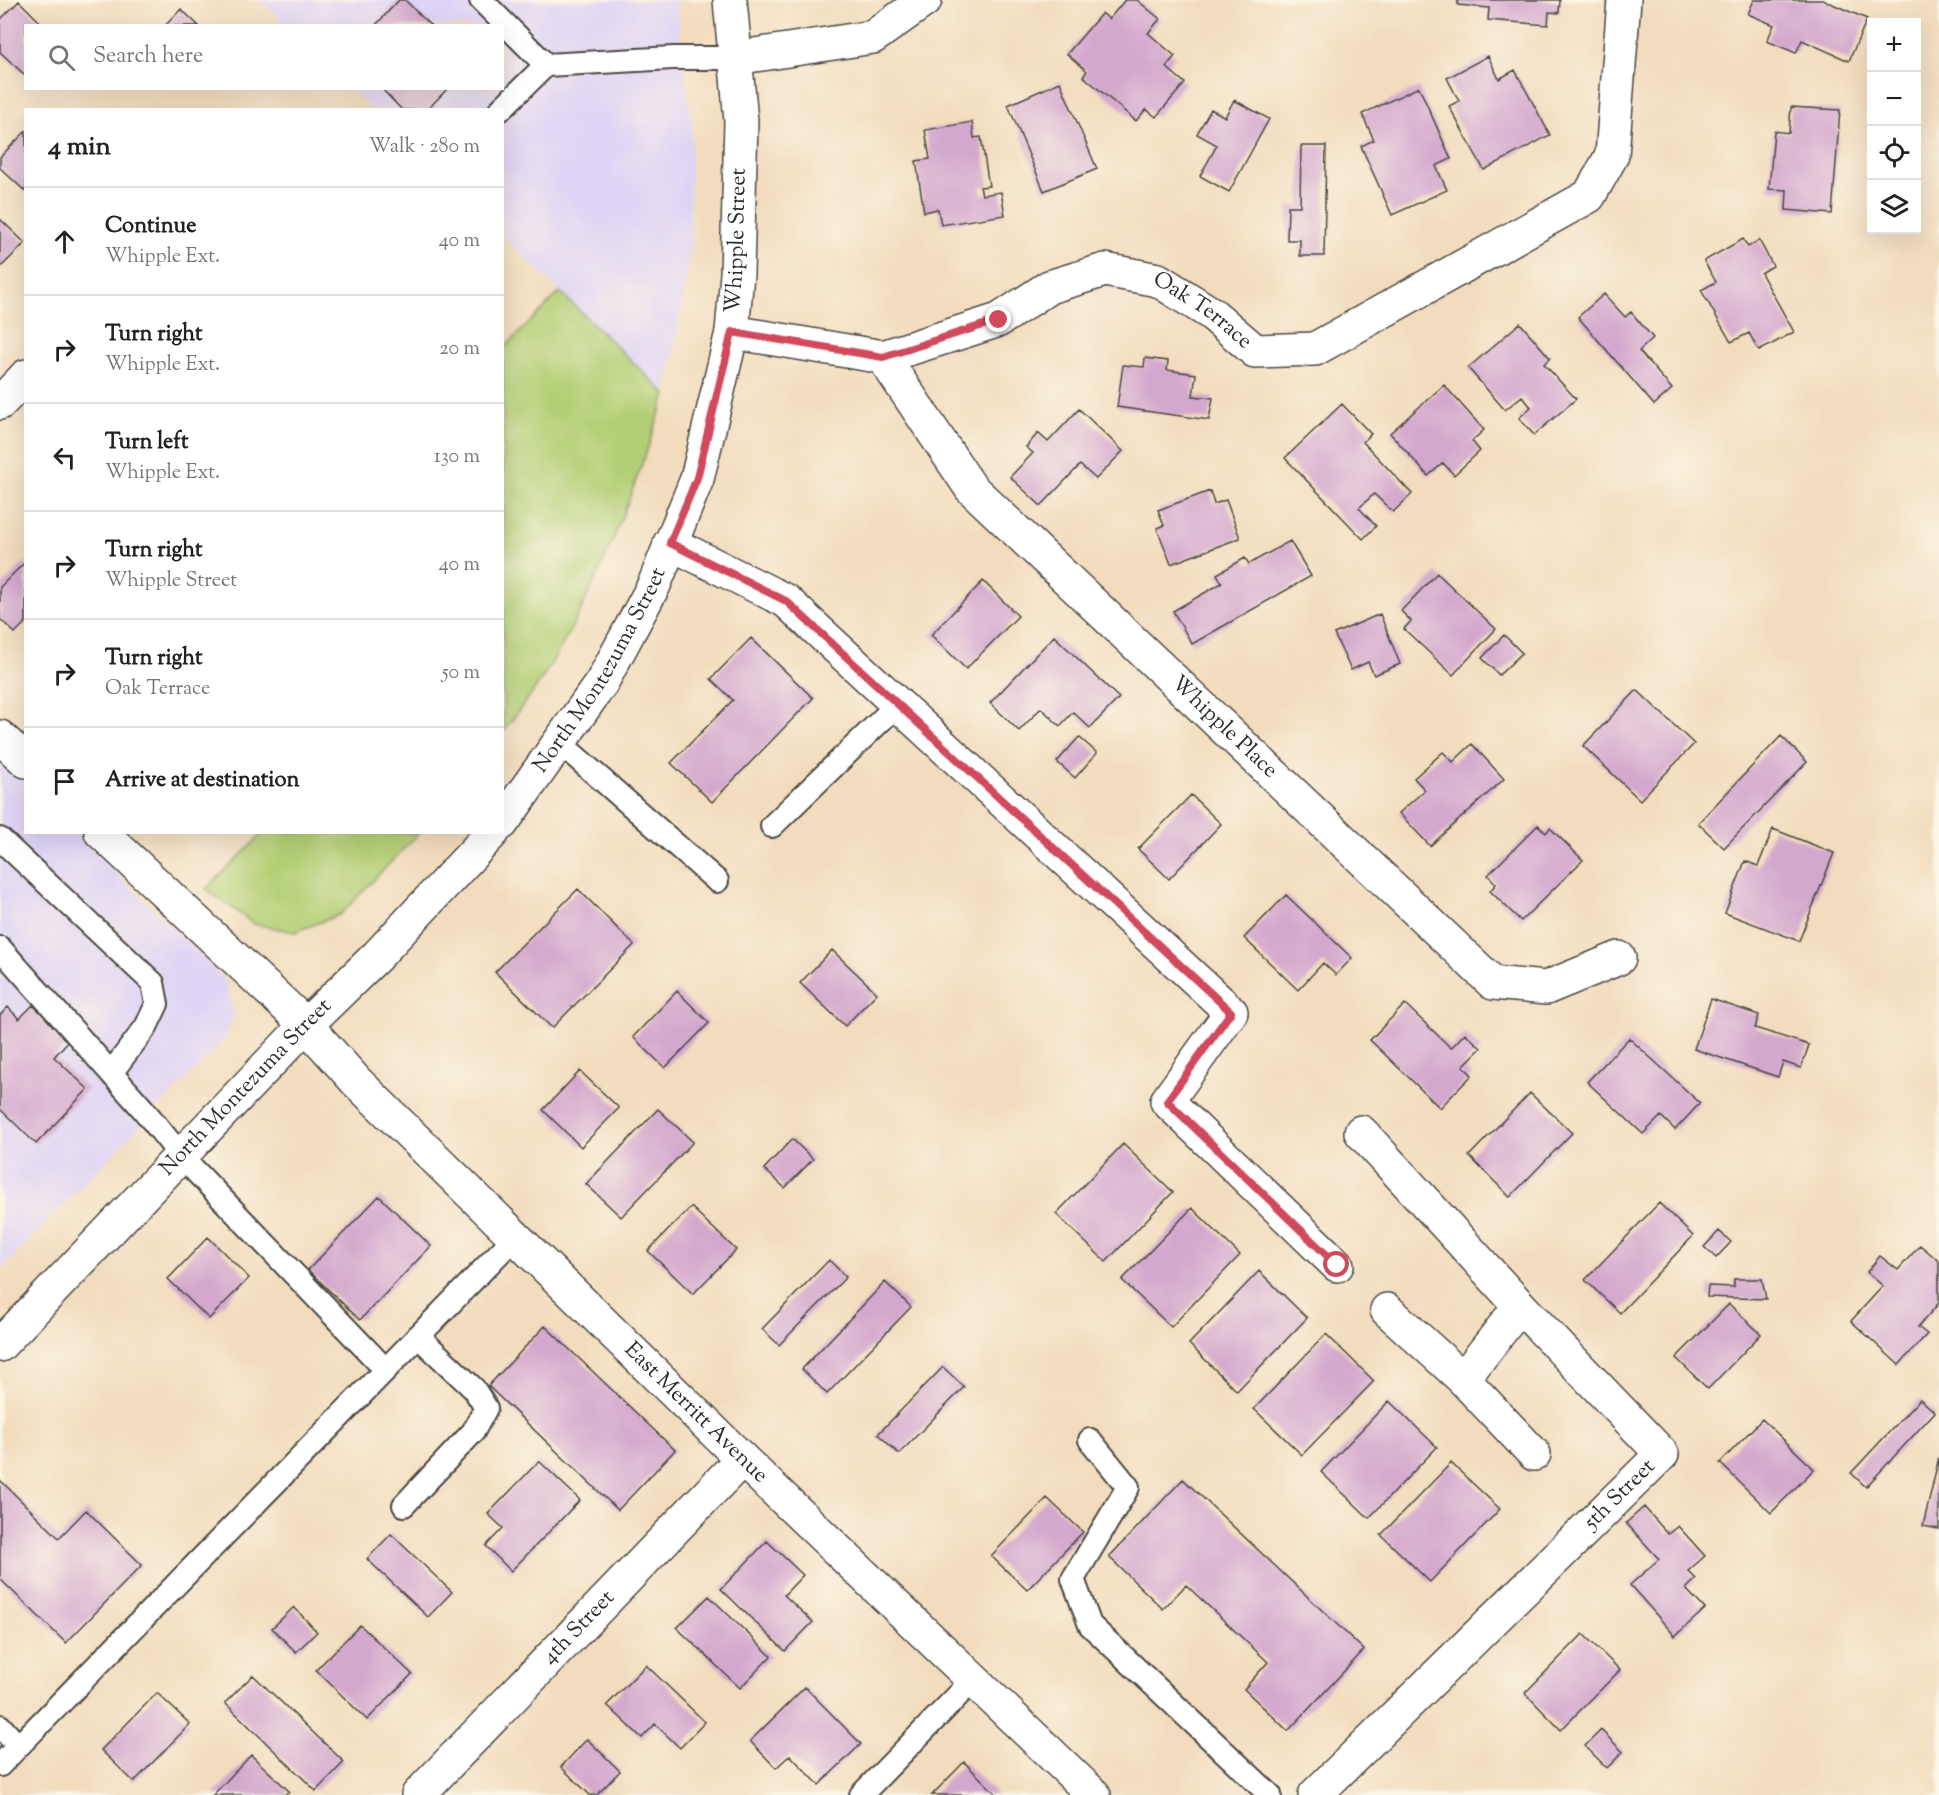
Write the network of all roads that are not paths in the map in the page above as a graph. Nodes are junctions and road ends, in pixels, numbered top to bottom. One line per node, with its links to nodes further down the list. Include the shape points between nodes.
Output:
1 (481, 0): 6 (lane)
2 (730, 0): 5 (street, Whipple Street)
3 (925, 0): 5 (street, via 873,37)
4 (1624, 0): 9 (street, Oak Terrace, via 1612,155 1589,196 1315,349 1256,351 1212,314 1158,280 1105,270 1049,287 999,320)
5 (735, 58): 6 (lane); 8 (street, Whipple Street, via 741,121)
6 (546, 65): 7 (lane)
7 (502, 108)
8 (732, 332): 9 (street, Oak Terrace); 12 (street, Whipple Street, via 697,478)
9 (883, 357): 24 (street, Whipple Place, via 971,488 1493,983 1546,988)
10 (24, 378): 11 (street)
11 (0, 403)
12 (670, 543): 13 (street, via 786,601); 15 (street, North Montezuma Street, via 654,585 602,682)
13 (897, 704): 18 (lane); 30 (street, via 1231,1012 1167,1101)
14 (0, 737): 16 (street)
15 (559, 742): 17 (street, North Montezuma Street); 22 (lane)
16 (24, 759)
17 (504, 820)
18 (772, 826)
19 (103, 834): 25 (street, East Merritt Avenue)
20 (491, 834): 25 (street, North Montezuma Street)
21 (0, 839): 26 (lane, via 153,983 157,1004 146,1028)
22 (717, 881)
23 (0, 948): 26 (lane)
24 (1619, 957)
25 (306, 1025): 28 (street, North Montezuma Street); 29 (street, East Merritt Avenue, via 356,1081)
26 (111, 1073): 28 (lane)
27 (1361, 1132): 31 (street, 5th Street)
28 (181, 1156): 34 (street, North Montezuma Street); 35 (lane)
29 (516, 1236): 33 (lane); 39 (street, East Merritt Avenue)
30 (1337, 1265)
31 (1520, 1306): 36 (street); 49 (street, 5th Street, via 1662,1454)
32 (1387, 1310): 36 (street)
33 (418, 1336): 35 (lane); 40 (lane, via 474,1389 486,1408 473,1432)
34 (0, 1344)
35 (385, 1370): 43 (lane)
36 (1463, 1379): 38 (street)
37 (1090, 1440): 48 (lane, via 1128,1486 1073,1579 1090,1625)
38 (1534, 1454)
39 (742, 1459): 41 (street, East Merritt Avenue); 45 (street, 4th Street)
40 (404, 1505)
41 (973, 1680): 46 (lane); 47 (street, East Merritt Avenue)
42 (0, 1726): 43 (lane)
43 (18, 1746): 44 (lane)
44 (0, 1765)
45 (418, 1795)
46 (861, 1795)
47 (1094, 1795)
48 (1270, 1795)
49 (1315, 1795)

